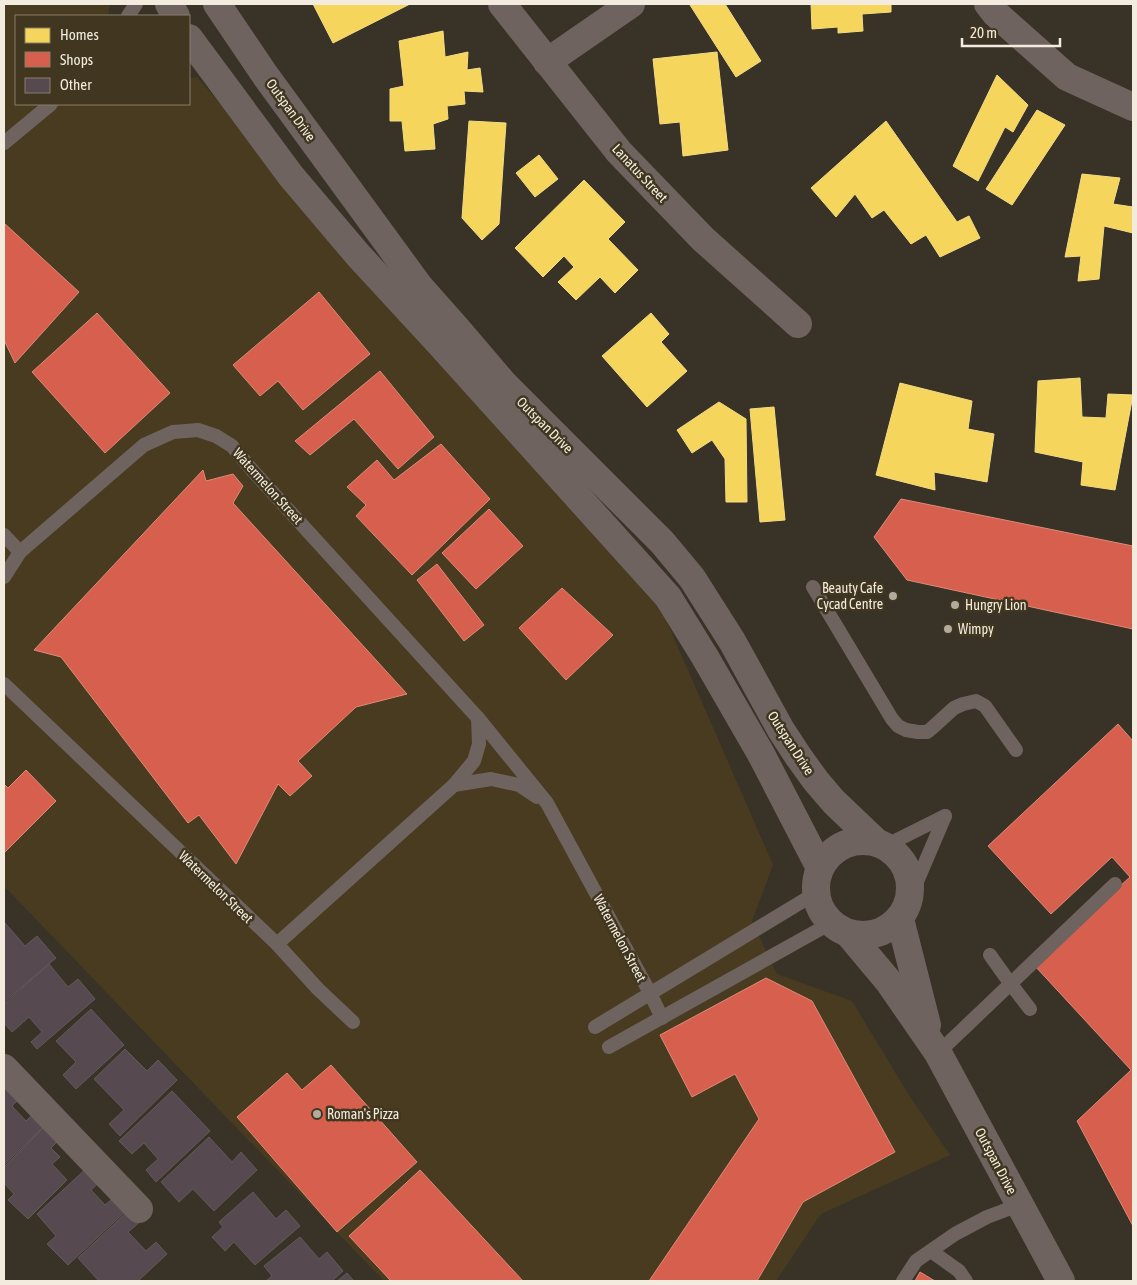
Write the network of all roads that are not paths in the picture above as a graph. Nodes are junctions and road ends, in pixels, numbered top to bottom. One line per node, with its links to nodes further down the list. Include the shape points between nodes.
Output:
1 (136, 4): 7 (lane)
2 (169, 4): 8 (street)
3 (217, 4): 24 (street, Outspan Drive, via 419,286 504,384 662,542 692,578 798,756 834,802)
4 (502, 4): 10 (street, Lanatus Street)
5 (631, 4): 10 (street)
6 (988, 4): 12 (street, via 1067,77)
7 (129, 15)
8 (175, 15)
9 (190, 39): 25 (street, Outspan Drive, via 291,176 358,255 668,597 761,754)
10 (547, 62): 14 (street, Lanatus Street, via 618,152 703,239)
11 (50, 105): 13 (lane)
12 (1133, 107)
13 (4, 143)
14 (798, 324)
15 (4, 535): 16 (lane)
16 (20, 552): 17 (lane, Watermelon Street); 20 (lane, Watermelon Street, via 144,445 173,432 198,430 216,436 232,446)
17 (4, 577)
18 (813, 587): 21 (lane, via 898,726 927,732 954,708 976,701 985,706)
19 (4, 684): 29 (lane, Watermelon Street)
20 (478, 718): 22 (lane, via 479,744 474,761); 23 (lane, Watermelon Street)
21 (1016, 750)
22 (454, 785): 23 (lane, Watermelon Street, via 491,779 519,786); 29 (lane)
23 (546, 803): 32 (lane, Watermelon Street)
24 (880, 843): 25 (street, via 855,841 836,849); 27 (street, via 903,862 909,875); 27 (lane, via 945,816)
25 (818, 880): 28 (street, via 820,909); 32 (lane, Watermelon Street)
26 (1115, 884): 31 (lane)
27 (905, 908): 28 (street, via 888,929 871,936); 38 (street, Outspan Drive)
28 (840, 928): 34 (lane); 38 (street, Outspan Drive, via 889,982)
29 (277, 944): 35 (lane, Watermelon Street)
30 (990, 955): 31 (lane)
31 (1010, 983): 33 (lane); 38 (lane)
32 (650, 993): 34 (lane, Watermelon Street); 36 (lane, Watermelon Street)
33 (1030, 1010)
34 (662, 1018): 37 (lane)
35 (353, 1022)
36 (595, 1027)
37 (609, 1047)
38 (934, 1047): 40 (street, Outspan Drive)
39 (4, 1068): 41 (street)
40 (1019, 1205): 42 (lane, via 987,1217); 45 (street, Outspan Drive)
41 (138, 1209)
42 (931, 1251): 43 (lane, via 916,1261); 44 (lane, via 959,1271)
43 (903, 1281)
44 (966, 1281)
45 (1061, 1281)

